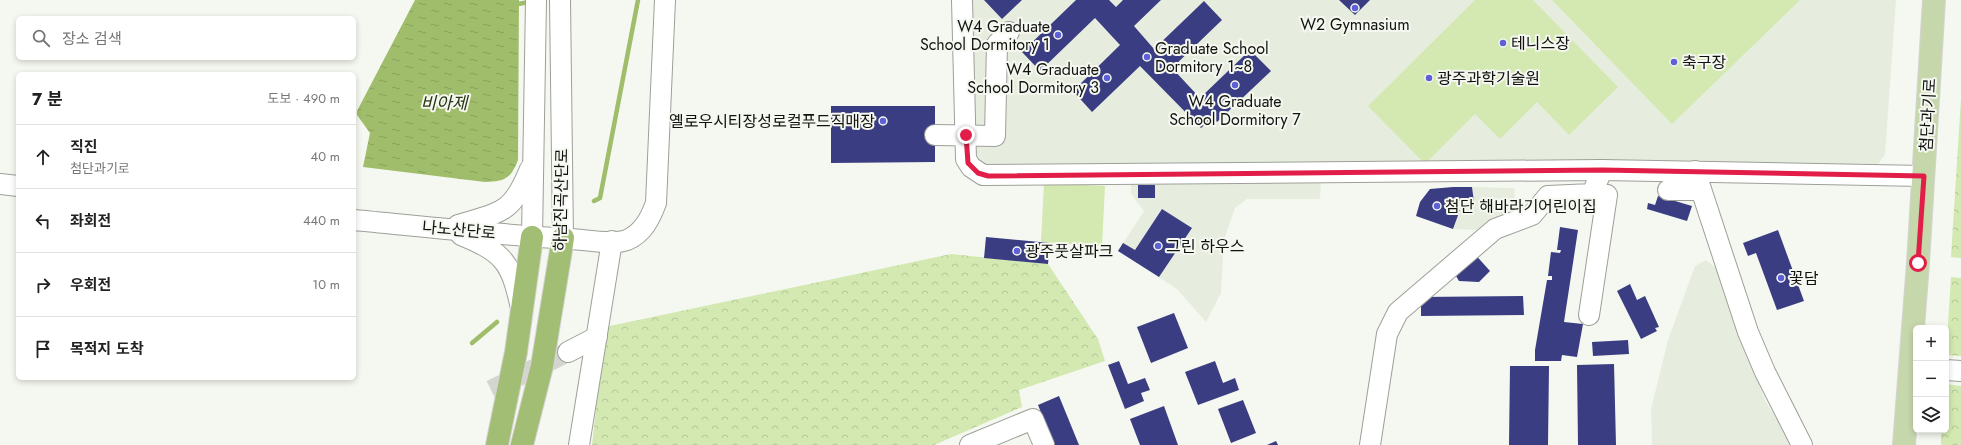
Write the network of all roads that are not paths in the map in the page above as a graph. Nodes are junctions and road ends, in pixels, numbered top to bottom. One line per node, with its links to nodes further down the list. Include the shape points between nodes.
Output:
1 (536, 0): 9 (street, 하남진곡산단로)
2 (560, 0): 21 (street, 하남진곡산단로)
3 (665, 0): 22 (street, 나노산단로, via 656,203 649,221 638,233 626,240)
4 (962, 0): 8 (street)
5 (1934, 0): 12 (main road, 첨단과기로)
6 (1009, 32): 8 (street, via 997,44 995,136)
7 (935, 135): 8 (street)
8 (966, 135): 10 (street, via 968,163 978,173 988,176)
9 (534, 159): 19 (street, via 521,191 512,203 496,214); 20 (street, 하남진곡산단로)
10 (1602, 170): 11 (street); 17 (street)
11 (1695, 171): 12 (street); 16 (street)
12 (1924, 176): 27 (main road, 첨단과기로)
13 (0, 184): 14 (street)
14 (16, 186)
15 (1668, 190): 16 (street)
16 (1701, 190): 37 (street, via 1756,352)
17 (1592, 194): 24 (street, via 1607,195); 31 (street, via 1548,196 1532,215 1495,229 1398,312 1387,334)
18 (356, 220): 19 (street, 나노산단로)
19 (446, 228): 20 (street, 나노산단로); 23 (street, via 497,253 507,264 514,280)
20 (532, 236): 21 (street, 나노산단로); 23 (highway, 하남진곡산단로)
21 (563, 238): 22 (street, 나노산단로); 33 (highway, 하남진곡산단로, via 542,366)
22 (612, 241): 25 (street)
23 (521, 312): 32 (highway, 하남진곡산단로, via 516,352)
24 (1589, 315)
25 (597, 336): 26 (street); 34 (street)
26 (568, 352)
27 (1913, 361)
28 (1913, 367): 38 (main road, 첨단과기로)
29 (1949, 370): 30 (street)
30 (1961, 371)
31 (1370, 444)
32 (497, 445)
33 (522, 445)
34 (580, 445)
35 (969, 445): 36 (street, via 1033,419)
36 (1044, 445)
37 (1802, 445)
38 (1904, 445)

